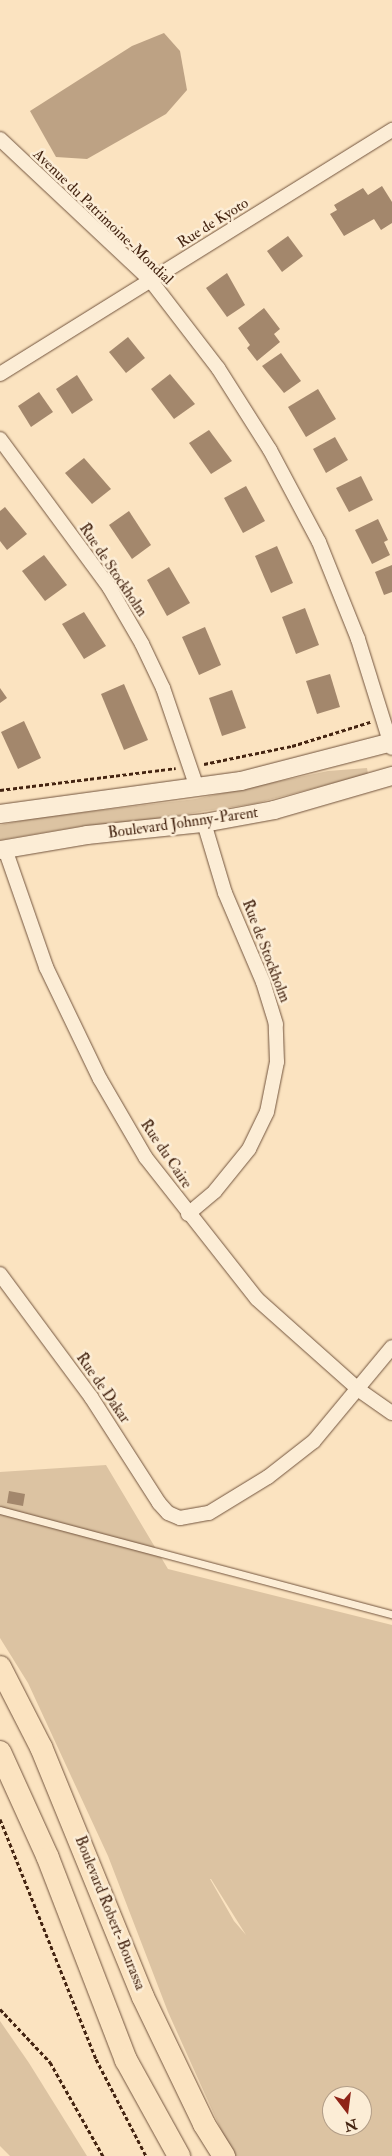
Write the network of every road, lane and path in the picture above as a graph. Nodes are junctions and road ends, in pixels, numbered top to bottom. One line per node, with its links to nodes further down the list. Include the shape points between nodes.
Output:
1 (392, 130): 3 (street, Rue de Kyoto)
2 (0, 139): 3 (street, Avenue du Patrimoine-Mondial)
3 (150, 281): 4 (street, Rue de Kyoto); 6 (street, Avenue du Patrimoine-Mondial, via 218,368 270,450 315,534 358,639)
4 (0, 374)
5 (0, 439): 8 (street, Rue de Stockholm, via 109,587 142,644 163,688)
6 (391, 744): 8 (street)
7 (392, 776): 10 (street, Boulevard Johnny-Parent, via 319,799)
8 (197, 788): 9 (street)
9 (0, 814)
10 (204, 823): 11 (street, Boulevard Johnny-Parent, via 87,835); 12 (street, Rue de Stockholm, via 226,893 263,982 276,1024 277,1062 267,1112 249,1149 215,1190)
11 (3, 850): 12 (street, Rue du Caire, via 46,967 100,1079 146,1158)
12 (188, 1214): 15 (street, Rue du Caire, via 257,1299)
13 (0, 1274): 15 (street, Rue de Dakar, via 91,1397 159,1504 180,1518 209,1513 268,1477 314,1441)
14 (392, 1347): 15 (street)
15 (359, 1390): 16 (street, Rue du Caire)
16 (392, 1413)
17 (0, 1510): 18 (lane)
18 (392, 1614)
19 (0, 1667): 26 (highway, Boulevard Robert-Bourassa, via 56,1781 143,1997 204,2124)
20 (0, 1752): 25 (highway, via 51,1866 126,2060)
21 (0, 1819): 24 (path, via 96,2059)
22 (0, 2009): 23 (path, via 50,2062)
23 (103, 2156)
24 (146, 2156)
25 (179, 2156)
26 (224, 2156)

